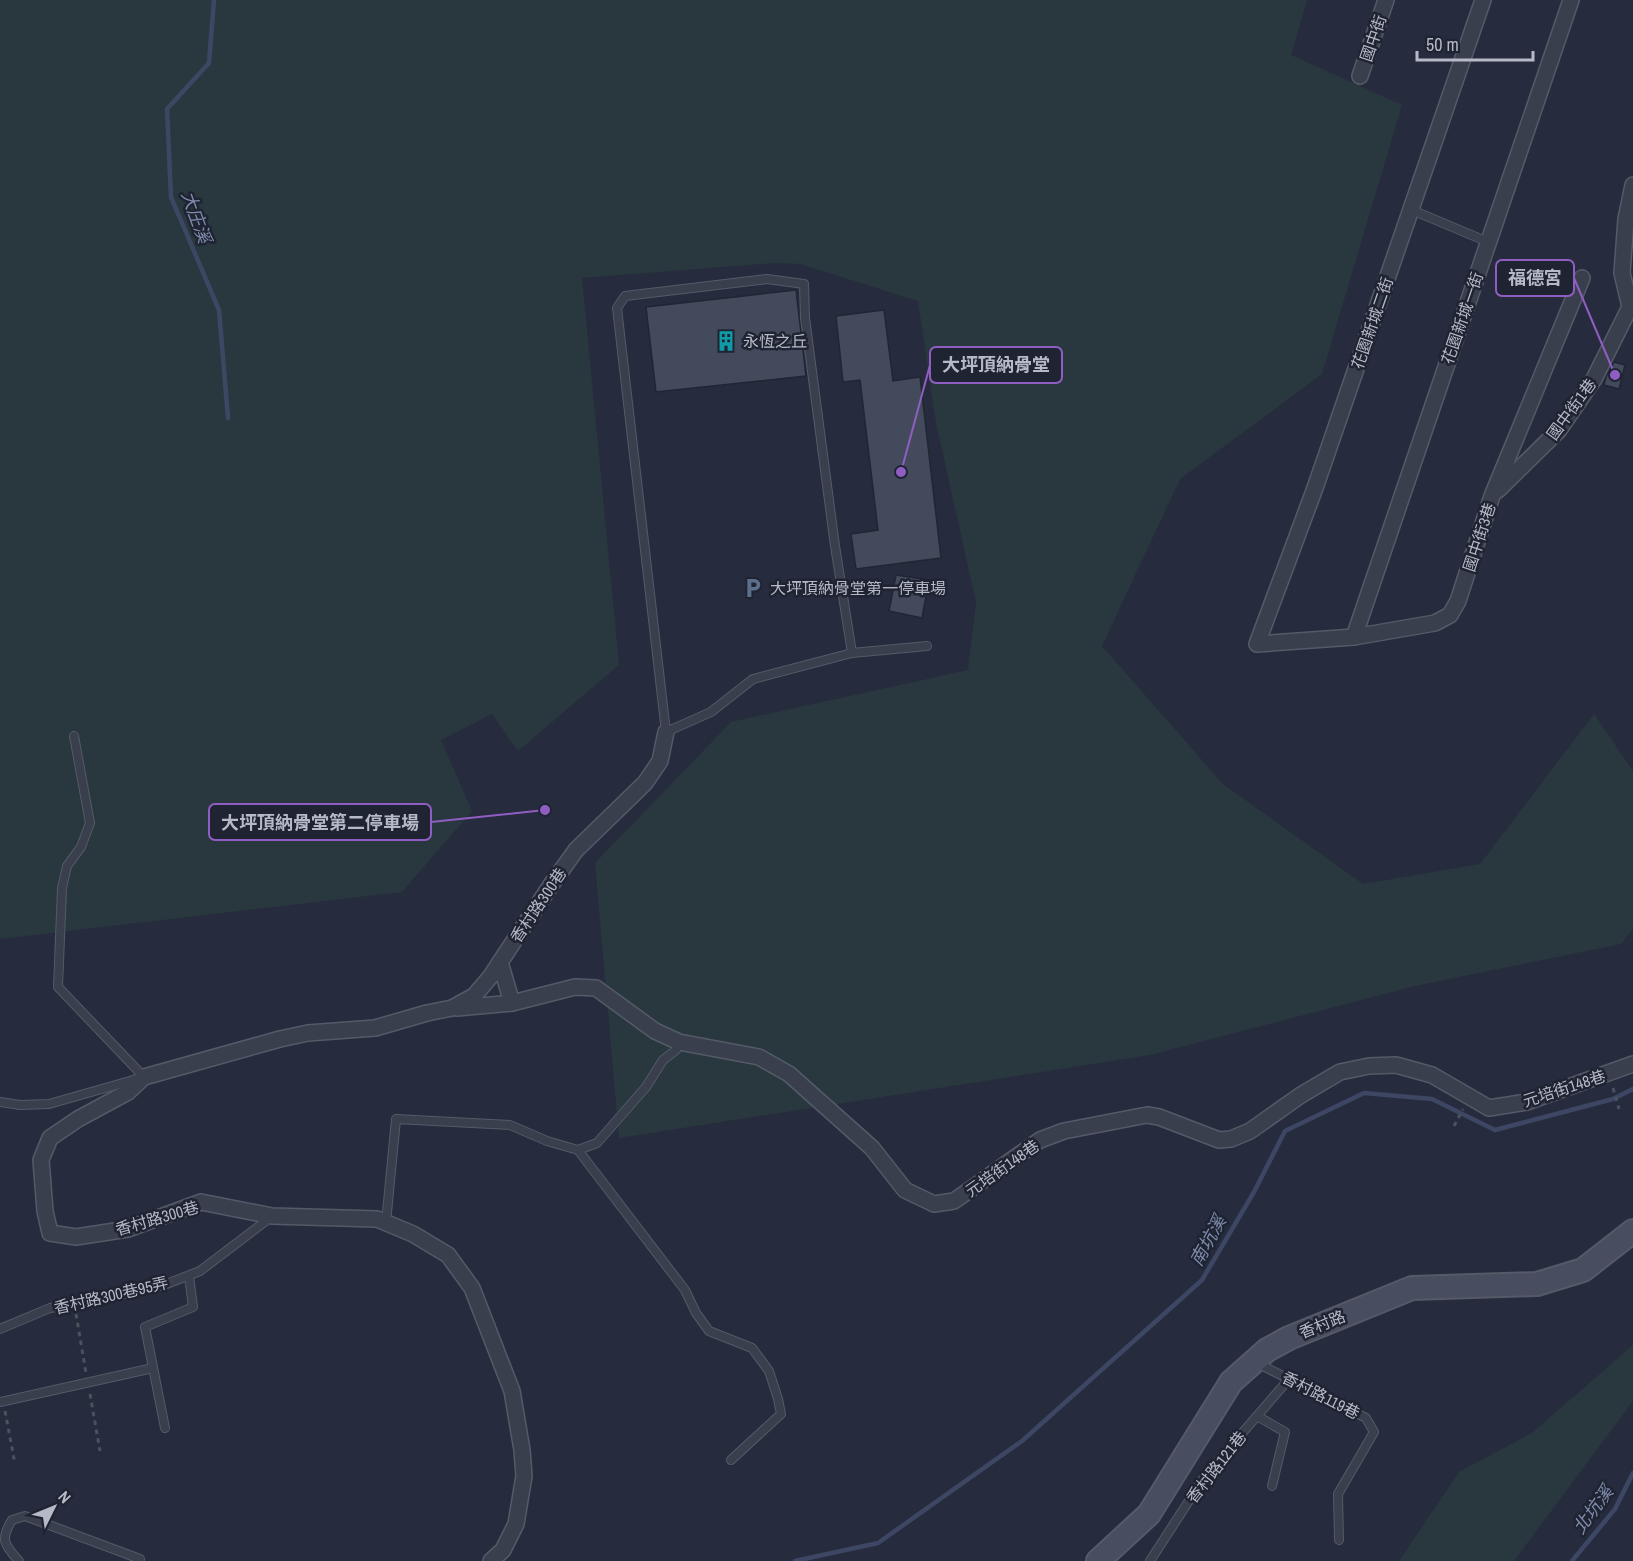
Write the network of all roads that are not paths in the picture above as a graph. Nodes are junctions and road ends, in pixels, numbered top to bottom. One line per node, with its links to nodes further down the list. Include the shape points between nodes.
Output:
1 (1386, 0): 4 (street, 國中街)
2 (1483, 0): 6 (street, 花園新城二街)
3 (1571, 0): 8 (street, 花園新城一街)
4 (1360, 76)
5 (1633, 185): 7 (street)
6 (1412, 210): 8 (lane); 13 (street, 花園新城二街)
7 (1630, 214): 10 (street, via 1622,273)
8 (1488, 242): 12 (street, 花園新城一街)
9 (1582, 278): 11 (street, 國中街3巷)
10 (1632, 306): 11 (street, 國中街1巷, via 1594,379 1559,430)
11 (1492, 496): 12 (street, 國中街3巷, via 1450,615 1435,623)
12 (1354, 637): 13 (street, 國中街3巷)
13 (1257, 644)
14 (927, 646): 15 (lane)
15 (852, 653): 16 (lane, via 753,679 711,711); 16 (lane, via 820,435 804,284 767,279 625,296 617,308)
16 (666, 732): 18 (street, 香村路300巷, via 660,761 645,783 576,850)
17 (74, 736): 23 (lane, via 90,823 68,866 62,888 58,987)
18 (500, 962): 19 (street); 20 (street, 香村路300巷, via 474,996)
19 (512, 1003): 20 (street, 元培街148巷); 21 (street, 元培街148巷, via 575,987 596,988 655,1031)
20 (452, 1008): 23 (street, 香村路300巷, via 375,1028 280,1039)
21 (679, 1042): 22 (street, 元培街148巷, via 759,1057 789,1074 872,1148 905,1190 934,1204 954,1201 1040,1140 1064,1131 1148,1115 1219,1140 1231,1139 1250,1131 1340,1072 1369,1066 1396,1065 1432,1076 1489,1108 1527,1102); 25 (lane, via 597,1143)
22 (1633, 1064)
23 (144, 1077): 24 (lane, via 50,1104); 26 (street, 香村路300巷, via 128,1092 50,1138 41,1160 50,1233 76,1237 128,1229 201,1202)
24 (0, 1102)
25 (578, 1150): 27 (lane, via 510,1125 396,1119); 37 (lane, via 686,1290 709,1331 752,1348 769,1371 781,1414)
26 (272, 1216): 27 (street, 香村路300巷, via 377,1219); 29 (lane, 香村路300巷95弄)
27 (386, 1223): 42 (street, 香村路300巷, via 448,1255 472,1288 512,1391 524,1476 516,1524 503,1550)
28 (1633, 1232): 31 (street, 香村路, via 1583,1270 1537,1284 1412,1288 1289,1338)
29 (189, 1276): 30 (lane, 香村路300巷95弄, via 112,1297 50,1308); 32 (lane, 香村路300巷95弄, via 193,1307 145,1327)
30 (0, 1329)
31 (1253, 1361): 33 (lane, 香村路119巷); 43 (street, 香村路, via 1232,1382 1149,1514)
32 (153, 1368): 34 (lane); 36 (lane, 香村路300巷95弄)
33 (1289, 1379): 35 (lane, 香村路121巷); 39 (lane, 香村路119巷, via 1366,1418 1374,1432 1338,1494)
34 (2, 1402)
35 (1257, 1416): 38 (lane, via 1285,1432); 44 (lane, 香村路121巷, via 1205,1476)
36 (165, 1428)
37 (731, 1460)
38 (1272, 1486)
39 (1340, 1540)
40 (140, 1559): 41 (lane, via 25,1516 12,1520 5,1532 6,1548)
41 (19, 1561)
42 (491, 1561)
43 (1098, 1561)
44 (1150, 1561)

